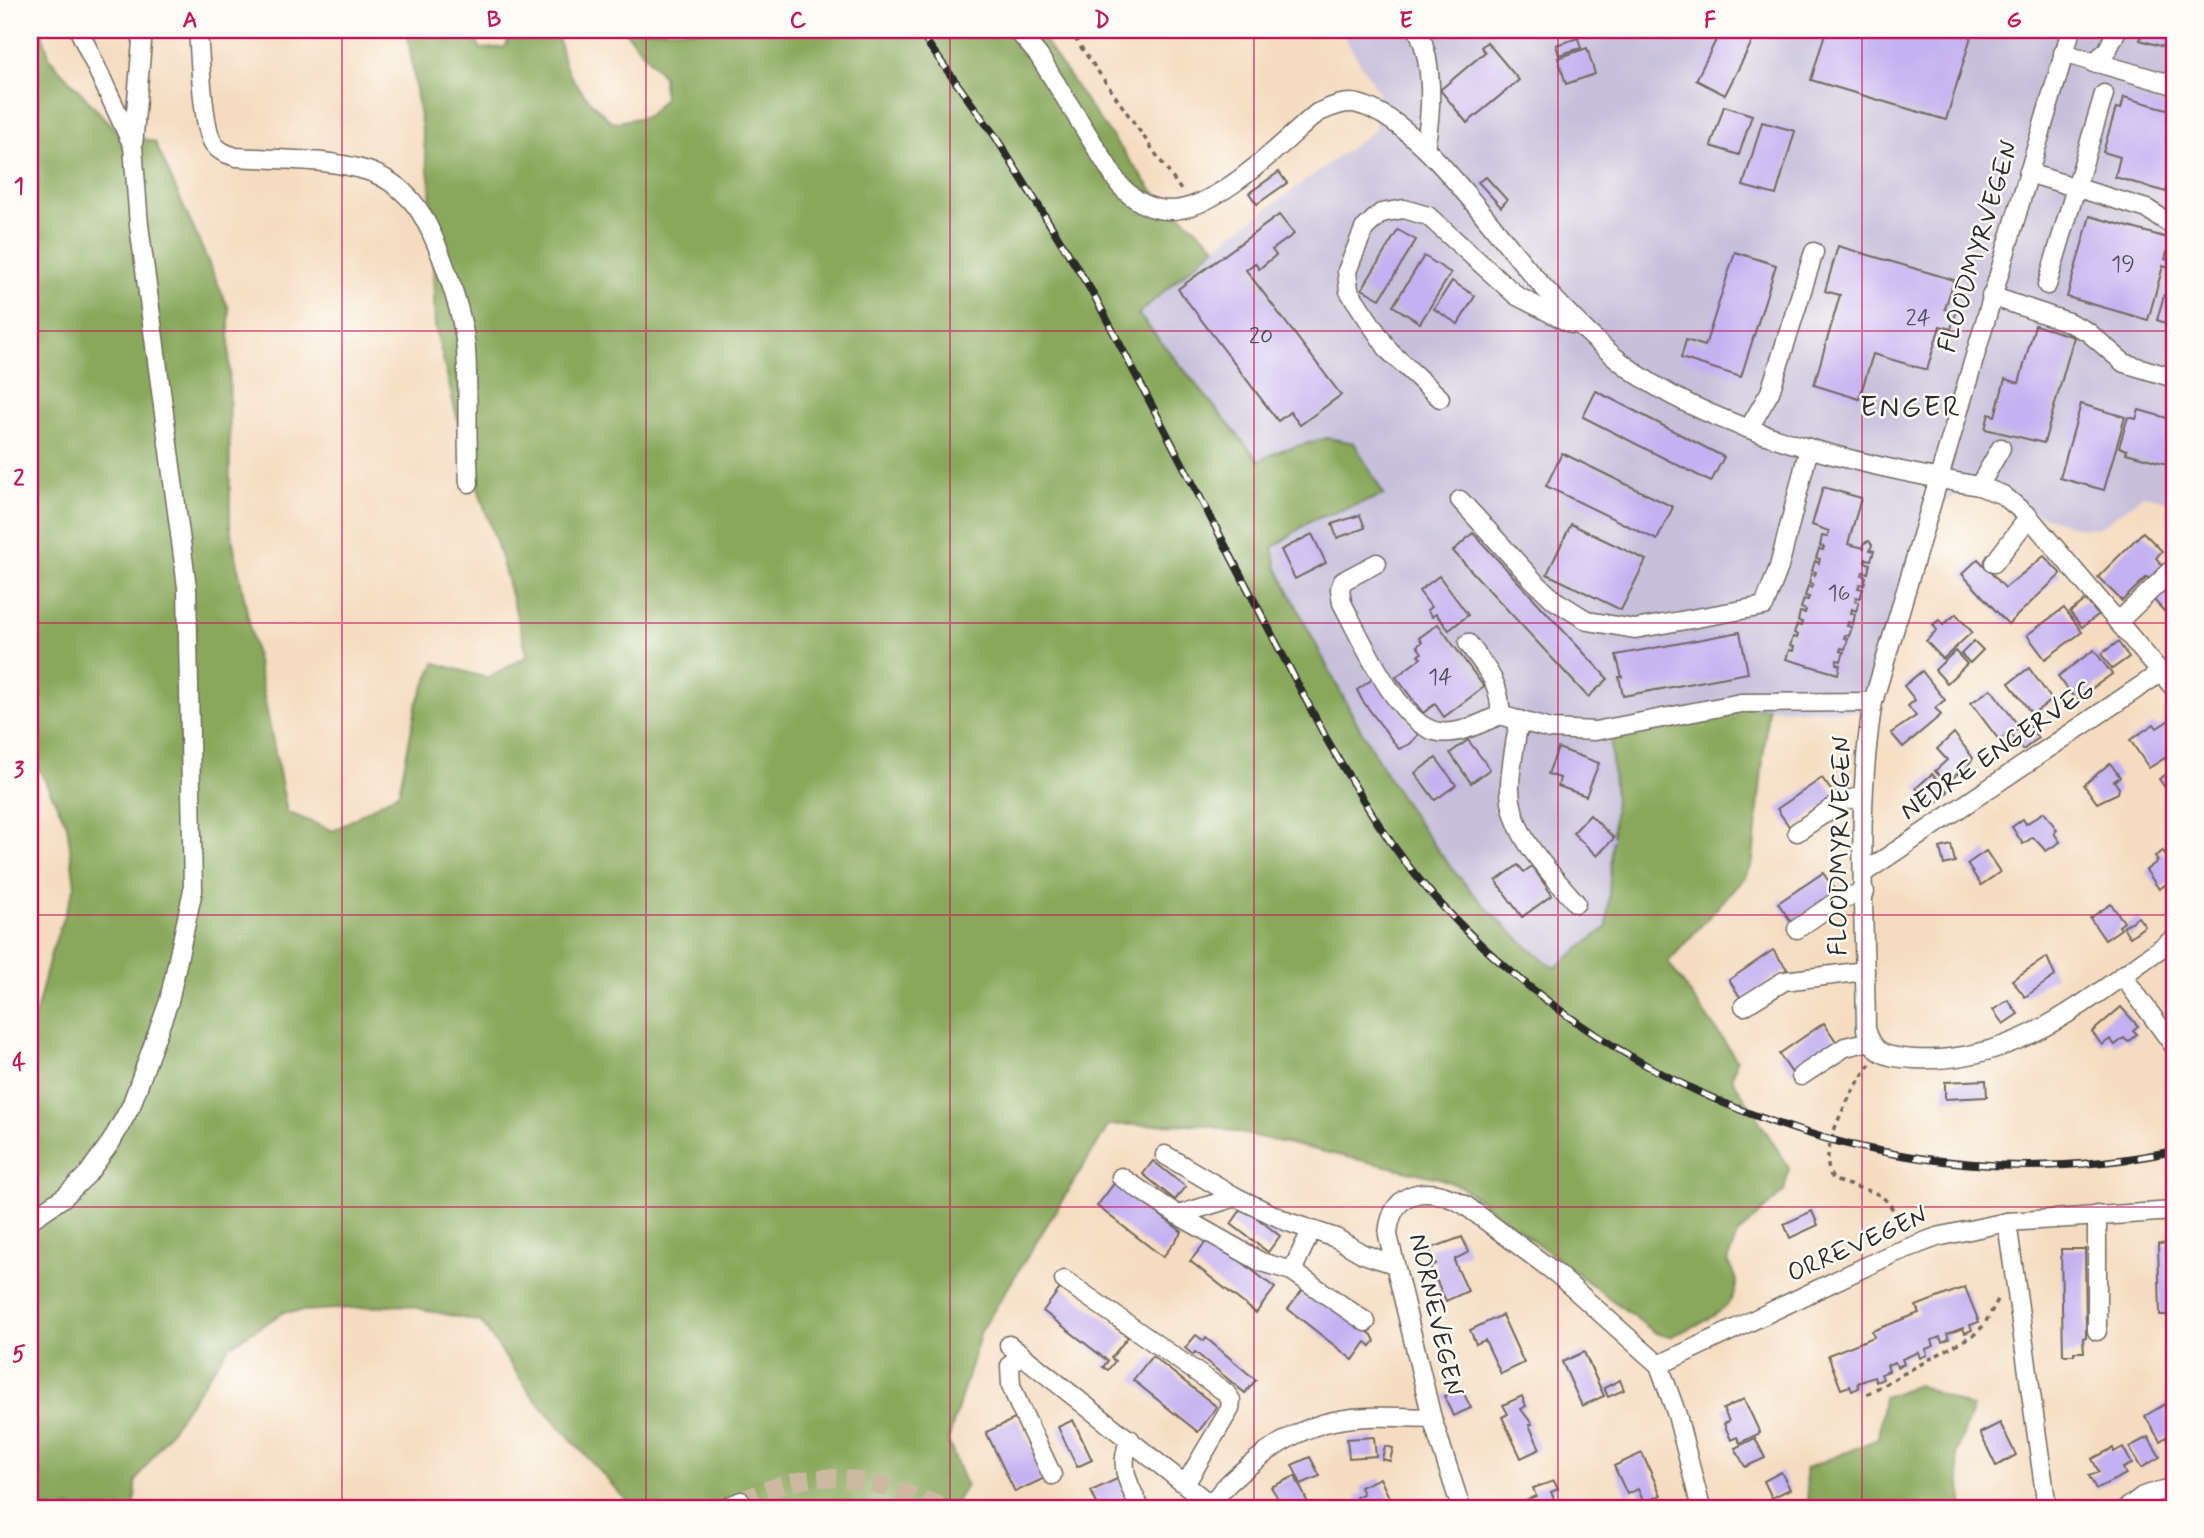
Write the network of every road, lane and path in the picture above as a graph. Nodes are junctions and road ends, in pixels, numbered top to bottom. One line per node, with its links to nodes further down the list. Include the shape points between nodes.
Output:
1 (79, 30): 13 (street)
2 (143, 30): 13 (street)
3 (198, 30): 30 (street, via 207,120 212,143 221,152 369,171 400,190 422,216 463,326)
4 (1017, 30): 18 (street, via 1039,55 1132,199 1169,211)
5 (1069, 30): 18 (path)
6 (1418, 30): 14 (street, via 1429,81)
7 (2071, 30): 9 (street, FLOODMYRVEGEN)
8 (2117, 30): 10 (street, via 2107,51)
9 (2063, 53): 10 (street); 15 (street, FLOODMYRVEGEN)
10 (2093, 62): 11 (street)
11 (2174, 85)
12 (2104, 94): 16 (street)
13 (133, 146): 63 (street, via 139,225 187,587 193,890 169,1001 131,1106 87,1175)
14 (1425, 148): 18 (street, via 1381,113 1355,103 1333,106 1317,113 1232,184); 23 (street, via 1546,291)
15 (2028, 173): 16 (street); 22 (street, FLOODMYRVEGEN)
16 (2076, 187): 19 (street, via 2147,209); 21 (street)
17 (2174, 202): 19 (street)
18 (1192, 206)
19 (2170, 222)
20 (1814, 252): 26 (street, via 1770,392)
21 (2046, 285)
22 (1991, 296): 24 (street, via 2088,332 2124,363); 29 (street, FLOODMYRVEGEN)
23 (1587, 332): 25 (street, via 1517,296 1428,216 1404,209 1381,213 1364,229 1348,271 1349,291 1389,351); 26 (street, via 1658,386)
24 (2174, 378)
25 (1440, 398)
26 (1749, 428): 27 (street)
27 (1809, 448): 29 (street); 32 (street, via 1776,577 1764,606 1653,626 1611,627 1576,616 1533,580)
28 (2001, 448): 31 (street)
29 (1937, 479): 31 (street); 41 (street, FLOODMYRVEGEN)
30 (469, 482)
31 (1979, 486): 33 (street, via 2003,495)
32 (1460, 500)
33 (2029, 517): 35 (street); 37 (street)
34 (1377, 563): 42 (street, via 1343,580 1340,589 1342,603 1387,686 1421,727 1436,732 1449,733)
35 (1994, 563)
36 (2174, 568): 37 (street)
37 (2118, 622): 39 (street)
38 (1468, 643): 42 (street, via 1496,683)
39 (2160, 673): 40 (street); 46 (street, NEDRE ENGERVEG)
40 (2174, 688)
41 (1873, 702): 43 (street, via 1741,703 1595,731 1550,729); 44 (street, FLOODMYRVEGEN)
42 (1500, 715): 43 (street)
43 (1519, 720): 48 (street, via 1510,786 1513,816 1523,838)
44 (1863, 797): 45 (street, via 1844,800); 46 (street, FLOODMYRVEGEN)
45 (1797, 832)
46 (1865, 872): 47 (street, FLOODMYRVEGEN)
47 (1865, 892): 49 (street, via 1840,900); 51 (street, FLOODMYRVEGEN)
48 (1576, 903)
49 (1797, 929)
50 (2174, 939): 52 (street)
51 (1866, 971): 53 (street, via 1784,981); 55 (street, FLOODMYRVEGEN, via 1866,1029)
52 (2122, 975): 54 (street); 55 (street, via 2039,1030 1988,1053 1936,1060 1892,1058)
53 (1744, 1006)
54 (2174, 1046)
55 (1874, 1047): 56 (street, via 1845,1047); 66 (path, via 1835,1129 1828,1151 1829,1175 1834,1181 1881,1194 1892,1205)
56 (1801, 1076)
57 (1165, 1155): 59 (street)
58 (1121, 1177): 61 (street)
59 (1236, 1197): 61 (street); 65 (street)
60 (2174, 1211): 62 (street, ORREVEGEN)
61 (1178, 1215): 69 (street, via 1261,1262)
62 (2097, 1215): 64 (street, ORREVEGEN); 72 (street)
63 (30, 1220)
64 (2007, 1222): 66 (street, ORREVEGEN); 68 (street)
65 (1311, 1231): 67 (street); 69 (street)
66 (1911, 1247): 73 (street, ORREVEGEN)
67 (1394, 1264): 73 (street, NORNEVEGEN, via 1389,1219 1401,1201 1424,1192 1451,1197 1557,1274); 75 (street, NORNEVEGEN)
68 (2014, 1269): 74 (path, via 1975,1334); 84 (street)
69 (1292, 1271): 71 (street)
70 (1064, 1280): 78 (street, via 1165,1348 1231,1400)
71 (1366, 1322)
72 (2097, 1331)
73 (1659, 1365): 83 (street)
74 (1867, 1394)
75 (1432, 1418): 80 (street, via 1359,1416 1310,1427 1241,1472); 82 (street, NORNEVEGEN)
76 (1130, 1439): 77 (street, via 1014,1349 1011,1385); 78 (street); 81 (street, via 1122,1457 1124,1474)
77 (1052, 1475)
78 (1186, 1483): 80 (street)
79 (2174, 1487): 85 (street, via 2143,1496)
80 (1211, 1507)
81 (1140, 1508)
82 (1461, 1508)
83 (1701, 1508)
84 (2048, 1508)
85 (2127, 1508)

